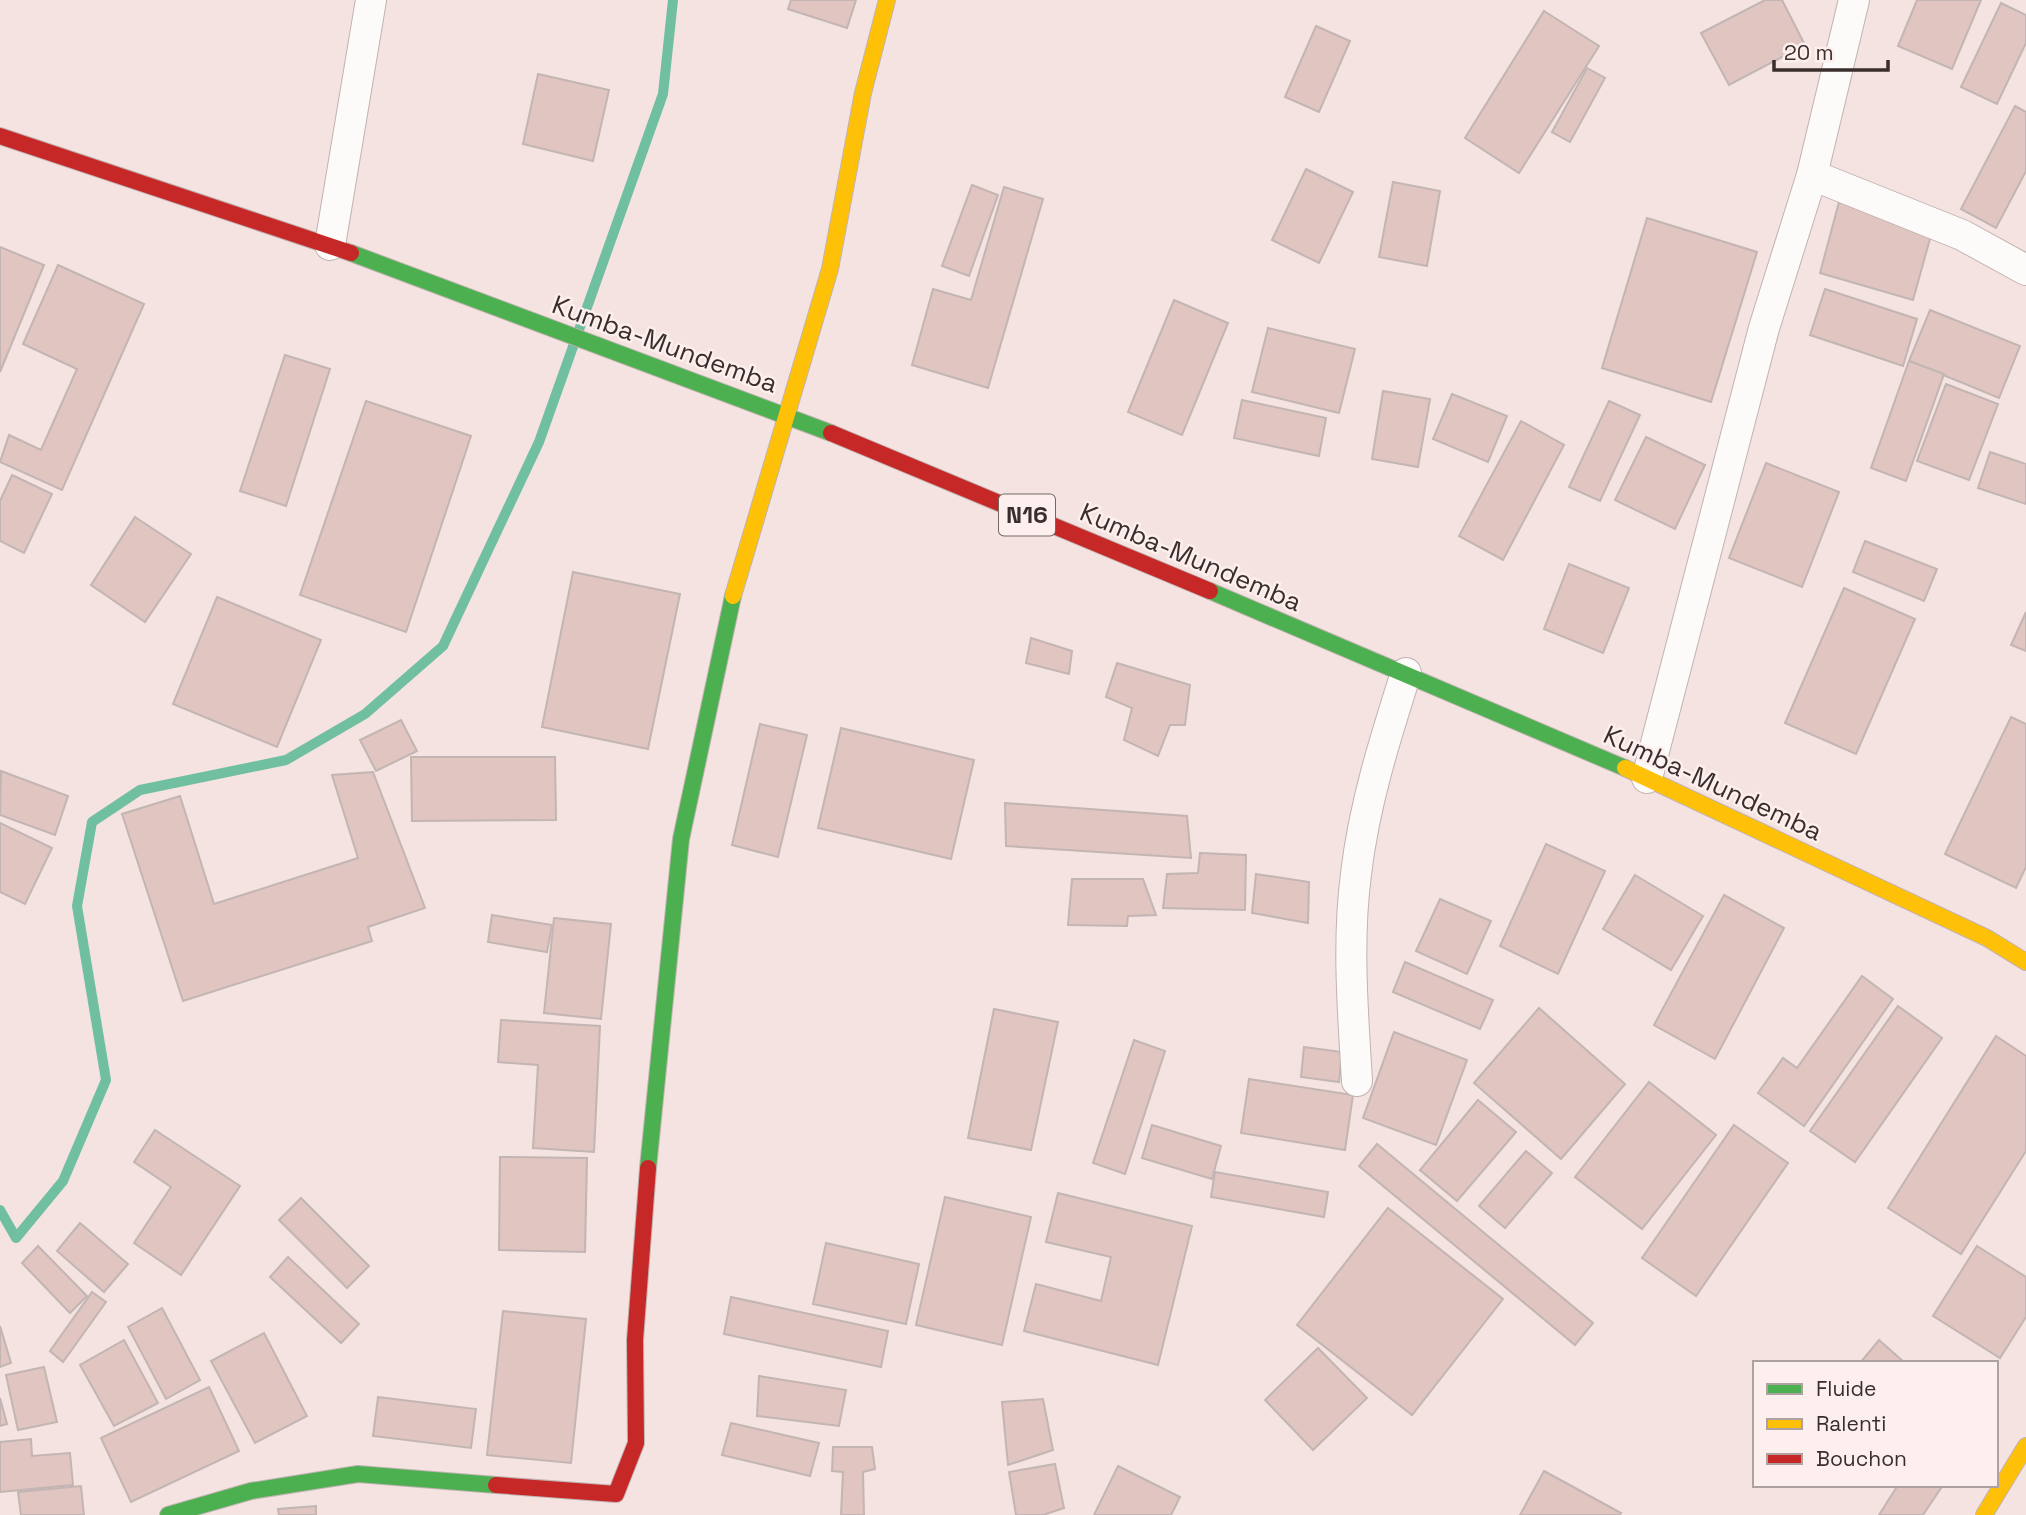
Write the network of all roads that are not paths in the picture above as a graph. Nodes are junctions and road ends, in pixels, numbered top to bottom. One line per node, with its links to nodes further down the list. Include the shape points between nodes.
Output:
1 (371, 0): 6 (street)
2 (887, 0): 8 (main road, via 863,93 830,269)
3 (1854, 0): 5 (street)
4 (0, 136): 6 (main road, Kumba-Mundemba / N16)
5 (1812, 175): 7 (street, via 1962,235); 10 (street, via 1764,328)
6 (330, 245): 8 (main road, Kumba-Mundemba / N16)
7 (2026, 270)
8 (787, 415): 9 (main road, Kumba-Mundemba / N16); 14 (main road, via 724,627 681,839 650,1135 635,1340 636,1443)
9 (1406, 673): 10 (main road, Kumba-Mundemba / N16); 12 (street, via 1374,774 1355,875 1351,981)
10 (1647, 778): 11 (main road, Kumba-Mundemba / N16, via 1987,938)
11 (2026, 962)
12 (1357, 1081)
13 (2026, 1446): 16 (main road)
14 (615, 1504): 15 (main road, via 358,1474 251,1491)
15 (168, 1515)
16 (1984, 1515)

